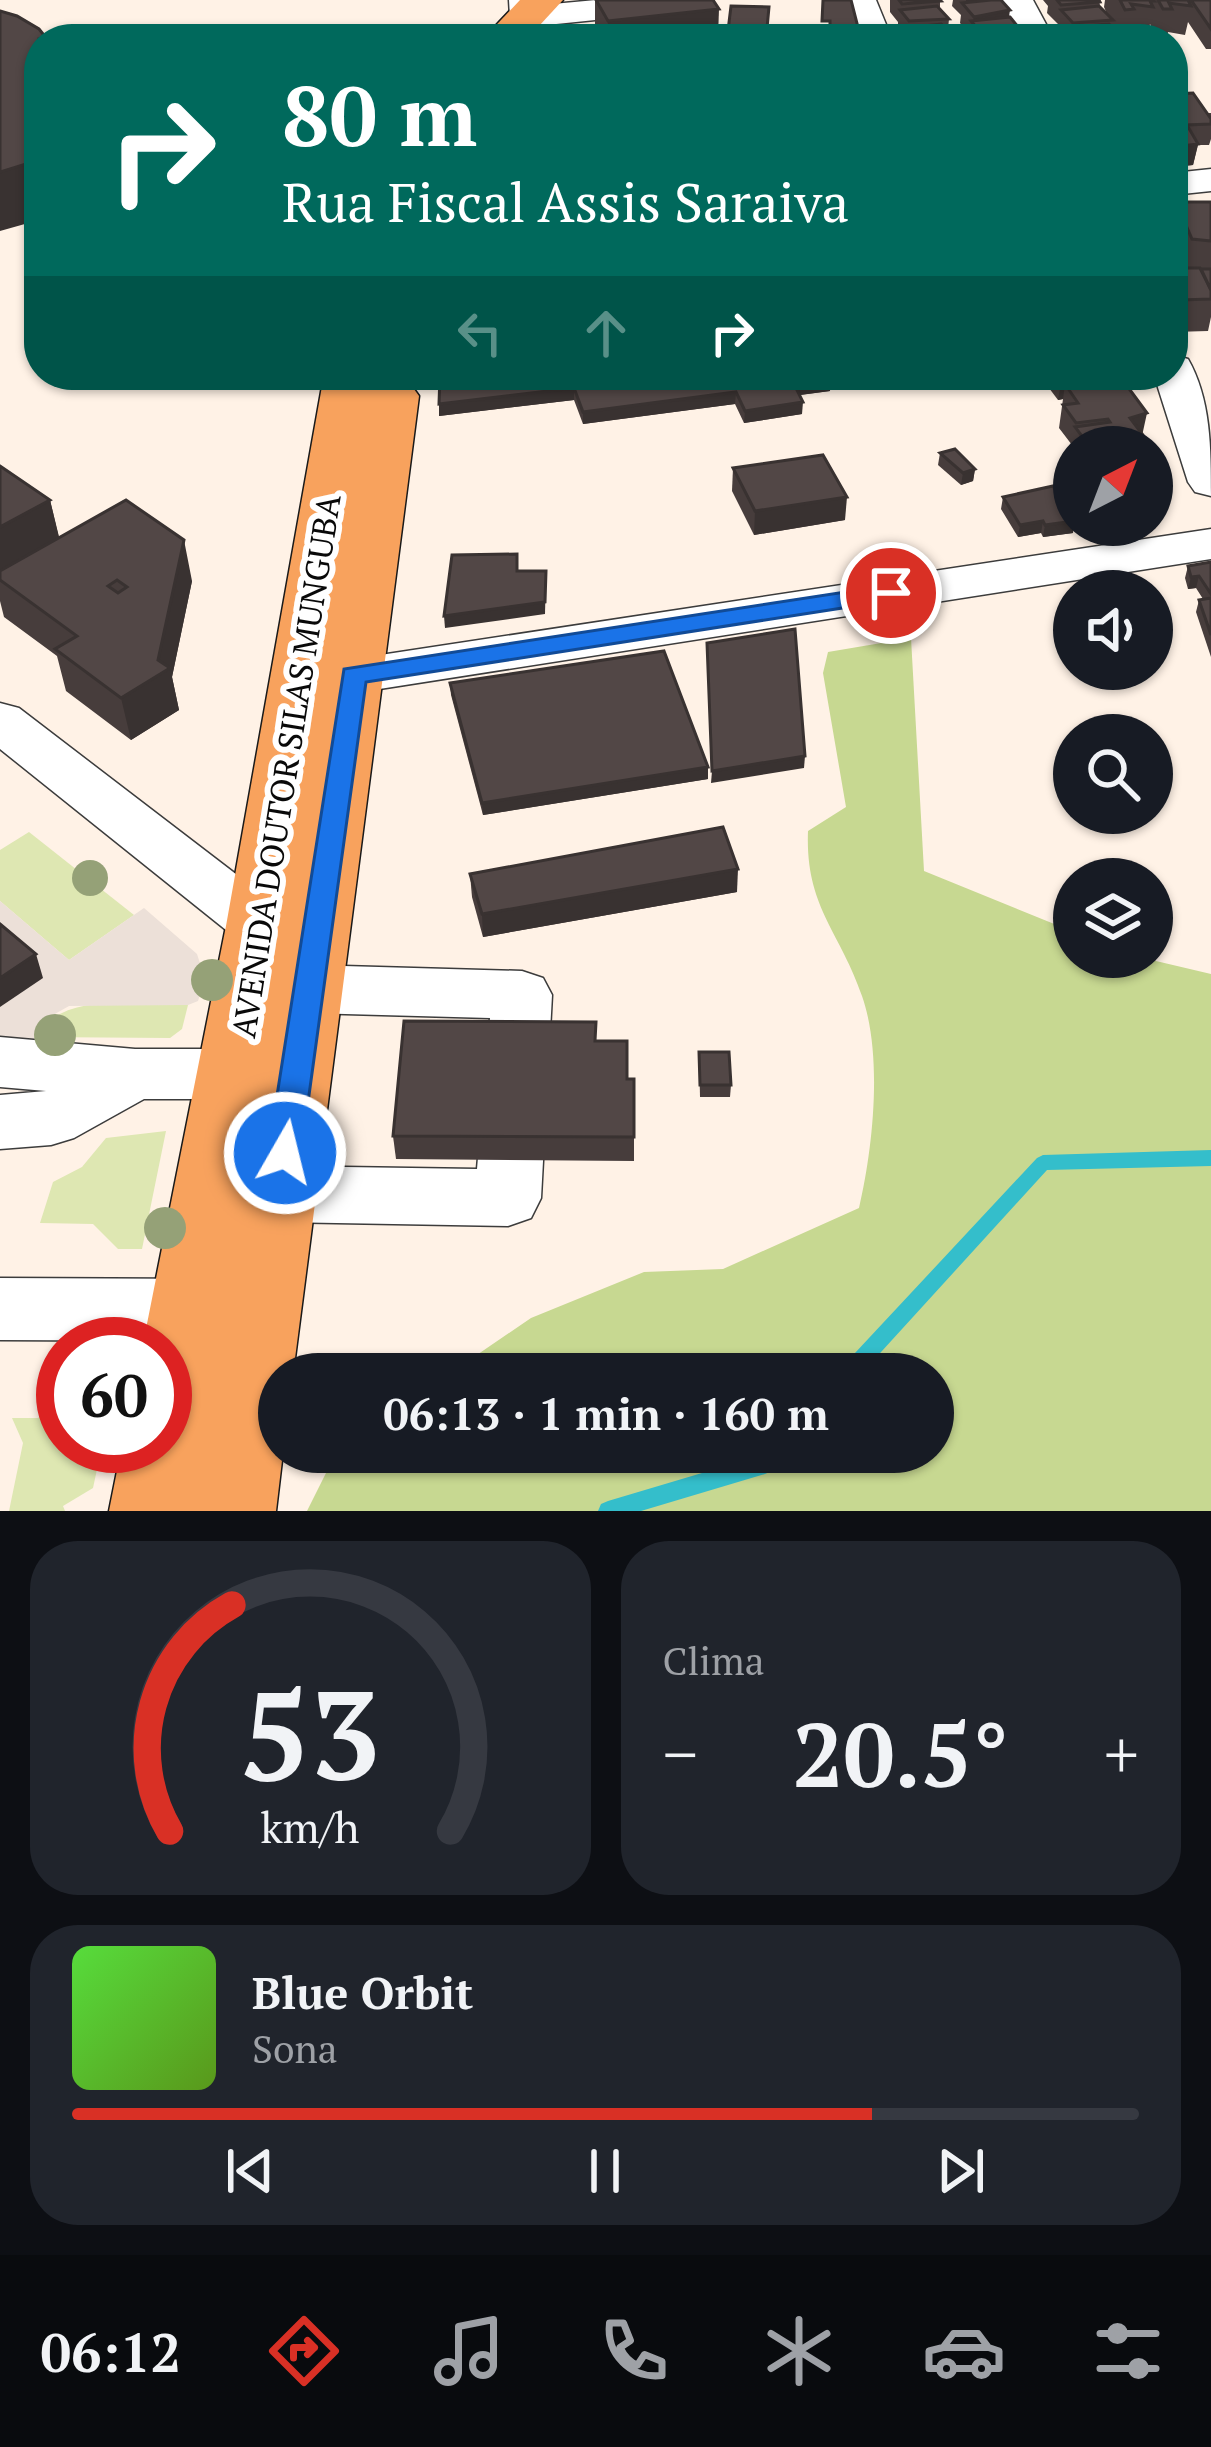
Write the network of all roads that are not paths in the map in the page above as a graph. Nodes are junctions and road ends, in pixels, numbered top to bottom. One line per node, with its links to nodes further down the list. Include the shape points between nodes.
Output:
1 (693, 0): 2 (street)
2 (508, 16)
3 (350, 390): 10 (main road, AVENIDA DOUTOR SILAS MUNGUBA)
4 (394, 390): 8 (main road, AVENIDA DOUTOR SILAS MUNGUBA)
5 (1180, 390): 6 (street)
6 (1211, 482)
7 (1211, 544): 8 (street)
8 (354, 676): 10 (main road, AVENIDA DOUTOR SILAS MUNGUBA)
9 (13, 749): 10 (street)
10 (296, 948): 13 (main road, AVENIDA DOUTOR SILAS MUNGUBA); 15 (main road, AVENIDA DOUTOR SILAS MUNGUBA); 15 (street, via 522,995 508,1198)
11 (0, 1062): 12 (street)
12 (135, 1074): 13 (street); 14 (street, via 51,1118)
13 (235, 1074): 17 (main road, AVENIDA DOUTOR SILAS MUNGUBA)
14 (0, 1122)
15 (279, 1194): 17 (main road, AVENIDA DOUTOR SILAS MUNGUBA)
16 (0, 1309): 17 (street)
17 (227, 1310): 18 (main road, AVENIDA DOUTOR SILAS MUNGUBA); 19 (main road, AVENIDA DOUTOR SILAS MUNGUBA)
18 (155, 1511)
19 (230, 1511)

